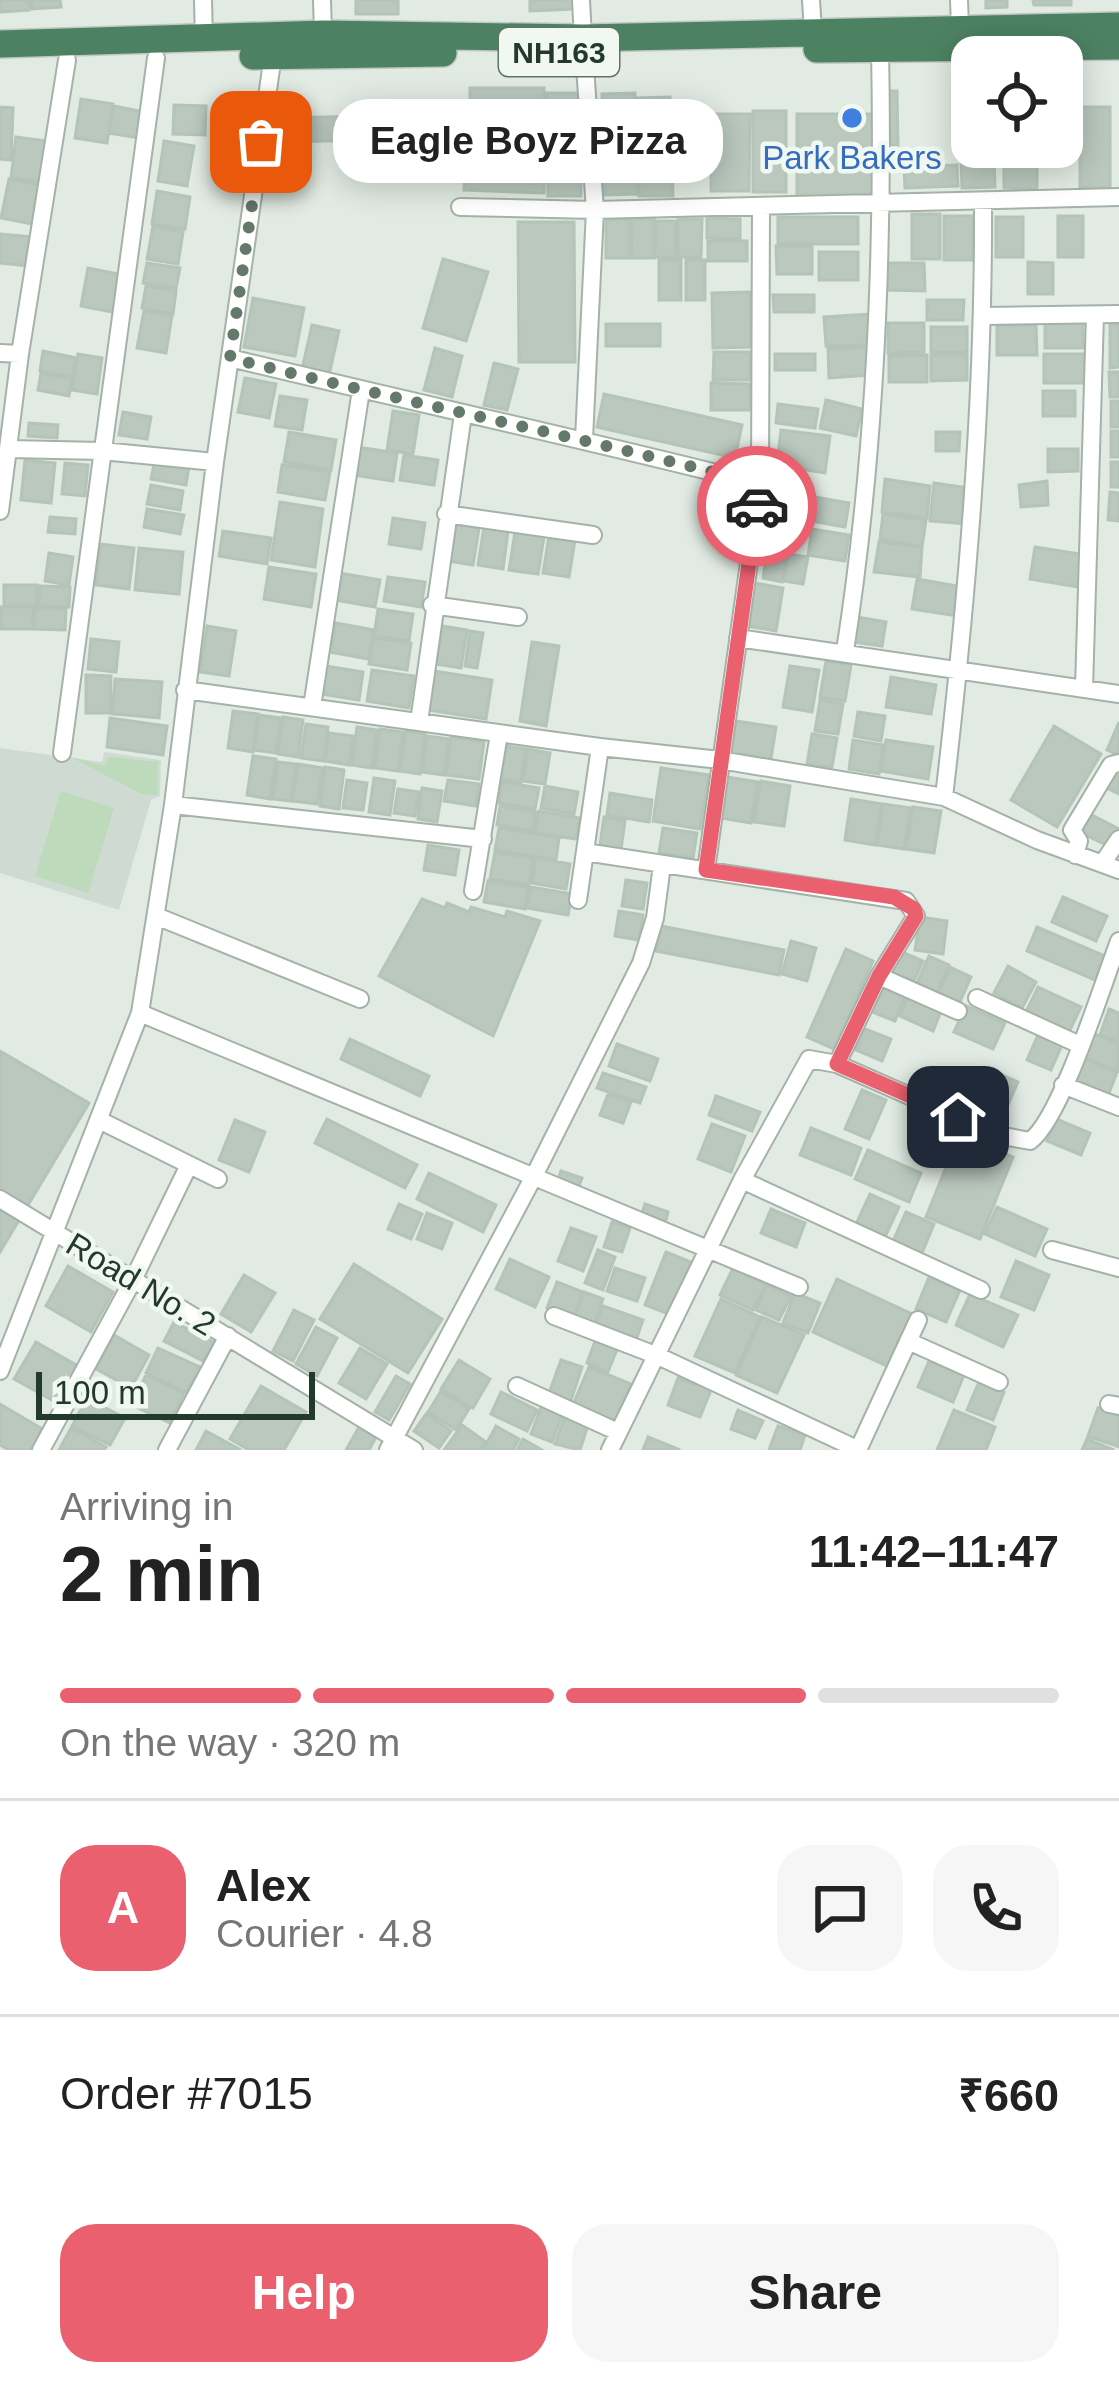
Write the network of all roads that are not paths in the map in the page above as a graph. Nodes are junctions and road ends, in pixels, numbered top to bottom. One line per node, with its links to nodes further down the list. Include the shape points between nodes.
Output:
1 (203, 0): 9 (street)
2 (322, 0): 8 (street)
3 (581, 0): 11 (street)
4 (812, 0): 7 (street)
5 (960, 14): 6 (highway, NH163); 7 (highway, NH163)
6 (1119, 26)
7 (813, 31): 11 (highway, NH163)
8 (323, 34): 9 (highway, NH163); 11 (highway, NH163)
9 (205, 40): 10 (highway, NH163)
10 (0, 44)
11 (584, 45): 13 (highway, NH163); 14 (highway, NH163); 23 (street)
12 (1119, 46): 13 (highway, NH163)
13 (880, 48): 20 (street)
14 (273, 55): 15 (highway, NH163); 29 (street)
15 (156, 58): 16 (highway, NH163); 34 (street)
16 (68, 60): 17 (highway, NH163); 28 (street)
17 (0, 62)
18 (1119, 197): 19 (street)
19 (983, 203): 20 (street); 26 (street)
20 (883, 204): 22 (street); 43 (street, via 861,546)
21 (460, 207): 23 (street)
22 (761, 207): 23 (street); 36 (street)
23 (595, 210): 32 (street)
24 (1119, 314): 25 (street)
25 (1095, 315): 26 (street); 45 (street)
26 (984, 316): 44 (street)
27 (0, 353): 28 (street)
28 (20, 354): 33 (street)
29 (230, 358): 30 (street); 35 (street)
30 (361, 390): 31 (street); 48 (street)
31 (463, 414): 32 (street); 38 (street)
32 (584, 439): 36 (street)
33 (9, 448): 34 (street); 37 (street)
34 (102, 451): 35 (street); 52 (street)
35 (214, 462): 46 (street)
36 (760, 484): 42 (street)
37 (0, 511)
38 (446, 514): 39 (street); 40 (street)
39 (593, 536)
40 (433, 605): 41 (street); 49 (street)
41 (518, 617)
42 (738, 638): 43 (street); 53 (street)
43 (844, 651): 44 (street)
44 (959, 671): 45 (street); 55 (street)
45 (1084, 689): 47 (street)
46 (185, 690): 48 (street); 56 (street)
47 (1119, 694)
48 (312, 707): 49 (street)
49 (418, 722): 50 (street)
50 (499, 734): 51 (street); 57 (street)
51 (600, 748): 53 (street); 59 (street)
52 (62, 753)
53 (720, 760): 55 (street); 63 (street)
54 (1119, 763): 60 (street, via 1072,830)
55 (944, 796): 60 (street)
56 (173, 805): 57 (street); 66 (street)
57 (483, 839): 64 (street)
58 (1119, 839): 62 (street)
59 (585, 852): 61 (street); 65 (street)
60 (1075, 855): 62 (street)
61 (662, 865): 63 (street); 79 (street, via 641,963)
62 (1110, 867)
63 (706, 870): 68 (street, via 906,901 916,916)
64 (473, 890)
65 (578, 900)
66 (156, 916): 70 (street); 72 (street)
67 (1119, 941): 73 (street)
68 (879, 976): 71 (street); 74 (street)
69 (977, 998): 73 (street)
70 (360, 999)
71 (958, 1011)
72 (140, 1013): 77 (street); 79 (street)
73 (1080, 1045): 75 (street)
74 (837, 1064): 75 (street, via 1019,1142 1036,1137); 81 (street, via 815,1058 803,1066)
75 (1063, 1085): 76 (street)
76 (1119, 1107)
77 (99, 1120): 78 (street); 83 (street)
78 (189, 1165): 80 (street); 87 (street)
79 (532, 1178): 84 (street); 100 (street)
80 (218, 1179)
81 (742, 1180): 84 (street); 89 (street)
82 (0, 1198): 83 (street, Road No. 2)
83 (52, 1231): 87 (street, Road No. 2); 92 (street)
84 (709, 1249): 88 (street); 95 (street)
85 (1052, 1250): 86 (street)
86 (1119, 1268)
87 (133, 1280): 93 (street, Road No. 2); 101 (street)
88 (799, 1287)
89 (981, 1290)
90 (554, 1316): 95 (street)
91 (918, 1320): 94 (street)
92 (8, 1331): 96 (street)
93 (228, 1336): 100 (street, Road No. 2); 102 (street)
94 (908, 1341): 97 (street); 104 (street)
95 (658, 1357): 99 (street); 104 (street)
96 (0, 1371)
97 (999, 1382)
98 (517, 1386): 99 (street)
99 (614, 1441)
100 (391, 1444): 103 (street, Road No. 2)
101 (41, 1450)
102 (167, 1450)
103 (414, 1450)
104 (858, 1450)

